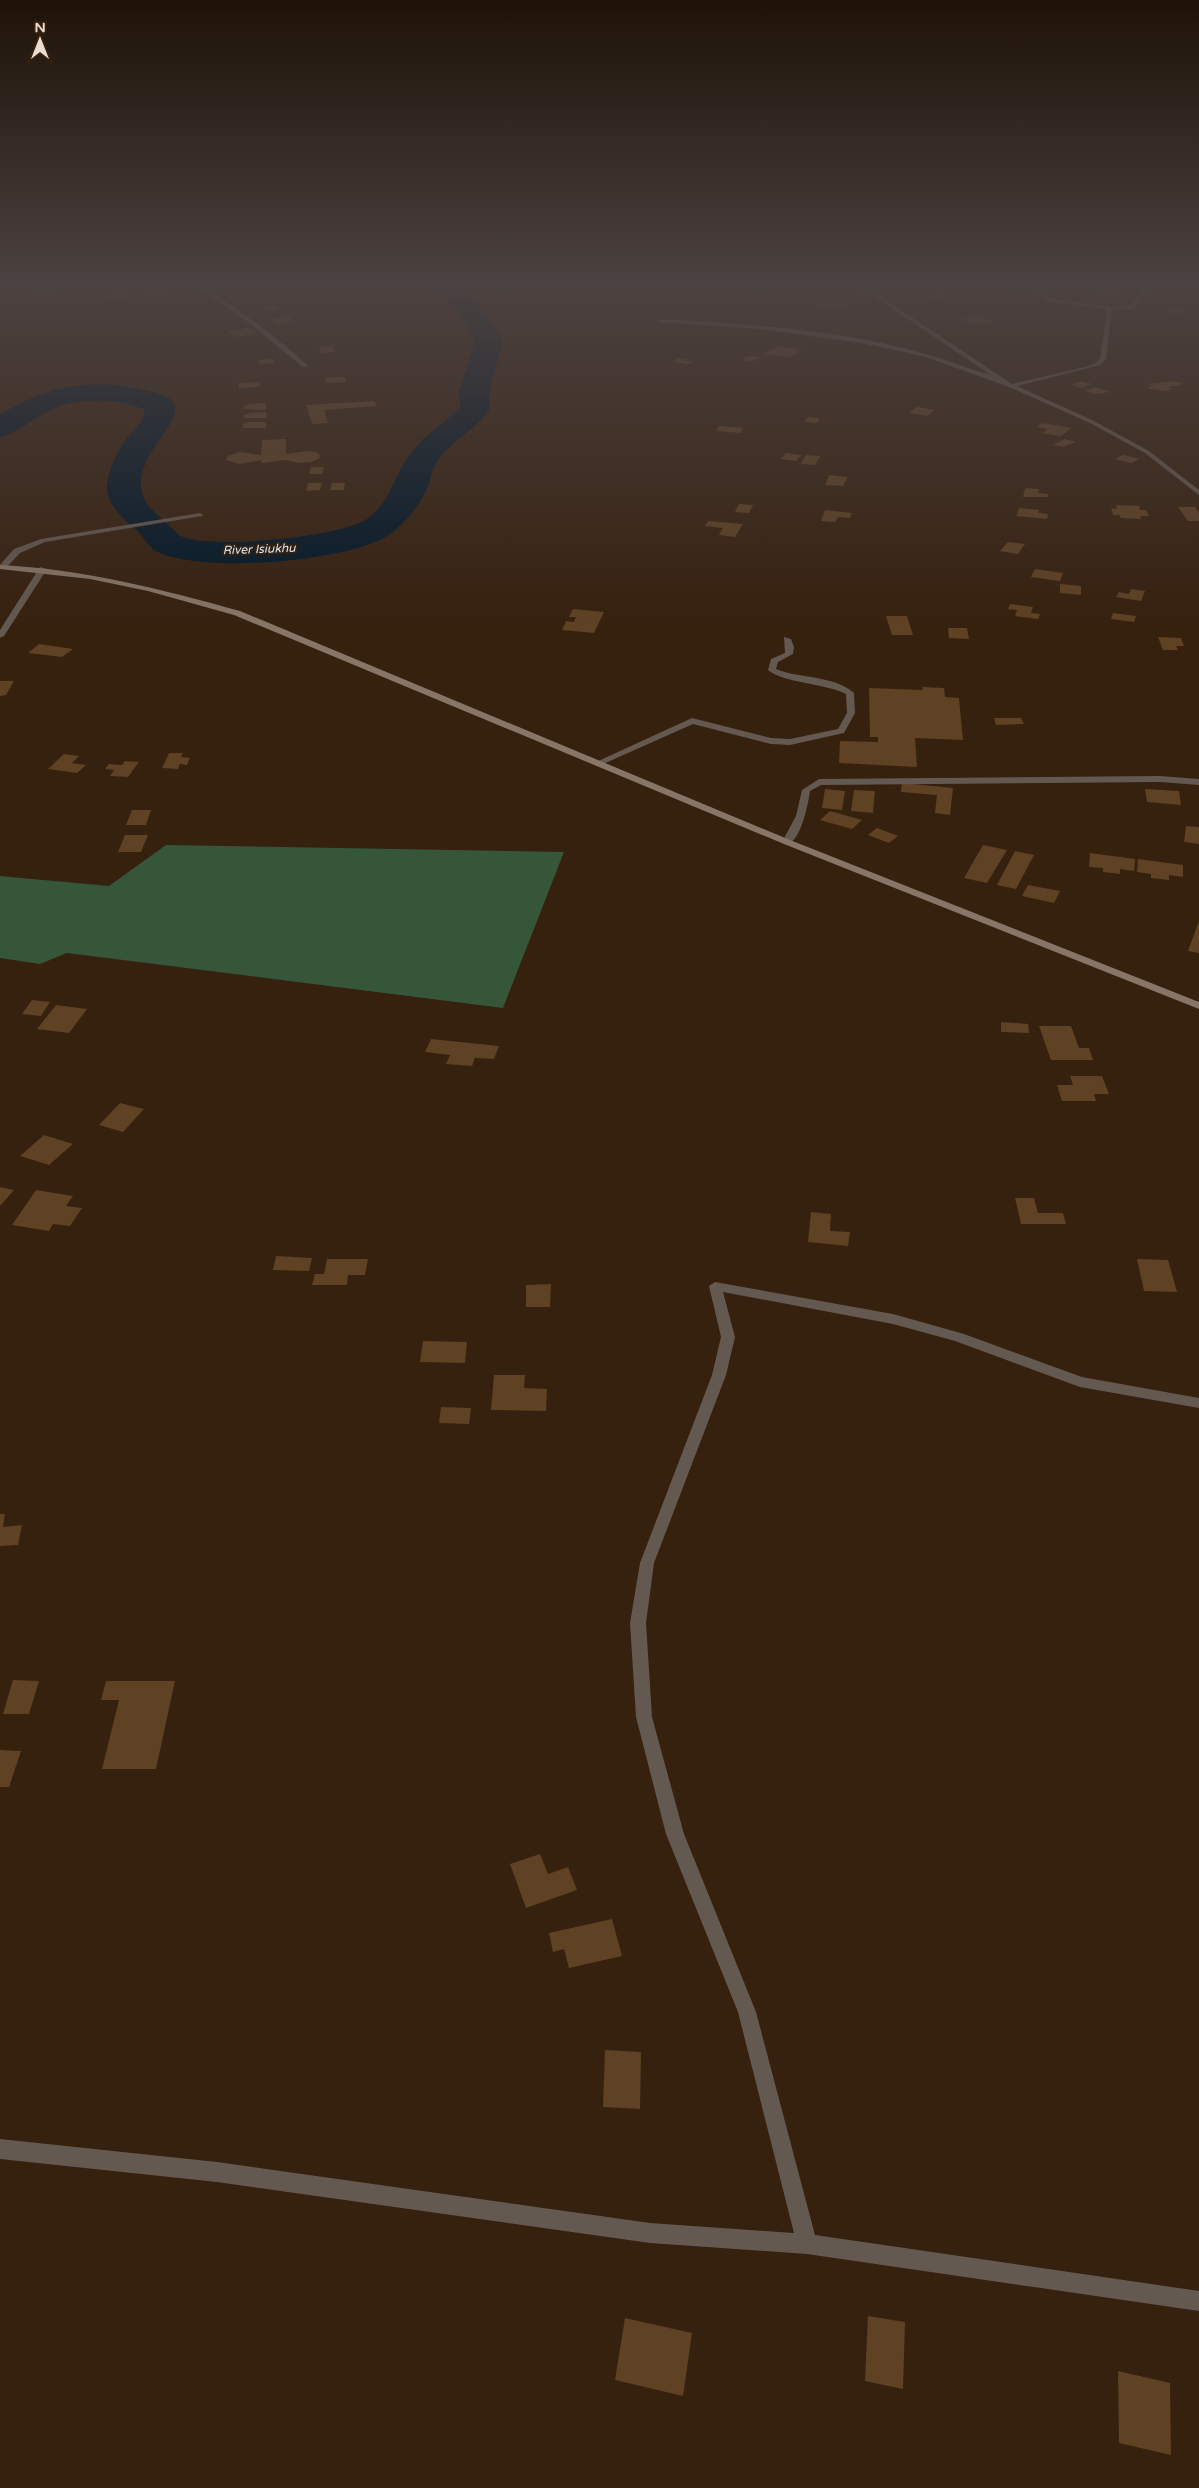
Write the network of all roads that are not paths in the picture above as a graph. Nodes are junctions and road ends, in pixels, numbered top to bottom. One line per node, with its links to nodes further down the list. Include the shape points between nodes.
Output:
1 (1036, 397): 2 (street, via 1092,422 1147,452)
2 (1199, 492)
3 (200, 515): 4 (street, via 43,540 16,551)
4 (1, 567): 5 (main road)
5 (43, 570): 6 (street); 8 (main road, via 151,587 237,613)
6 (0, 636)
7 (787, 639): 8 (street, via 789,654 774,661 772,670 835,684 850,693 853,706 850,719 841,731 790,742 771,741 692,721)
8 (598, 763): 10 (main road)
9 (1199, 782): 10 (street, via 1160,779 819,782 806,790 801,816)
10 (787, 842): 11 (main road)
11 (1199, 1006)
12 (1199, 1403): 14 (street, via 1080,1382 959,1338 894,1319 715,1286 728,1337 719,1376 647,1564 638,1623 644,1717 675,1834 747,2012)
13 (0, 2149): 14 (street, via 217,2172 650,2233)
14 (807, 2244): 15 (street)
15 (1199, 2301)

